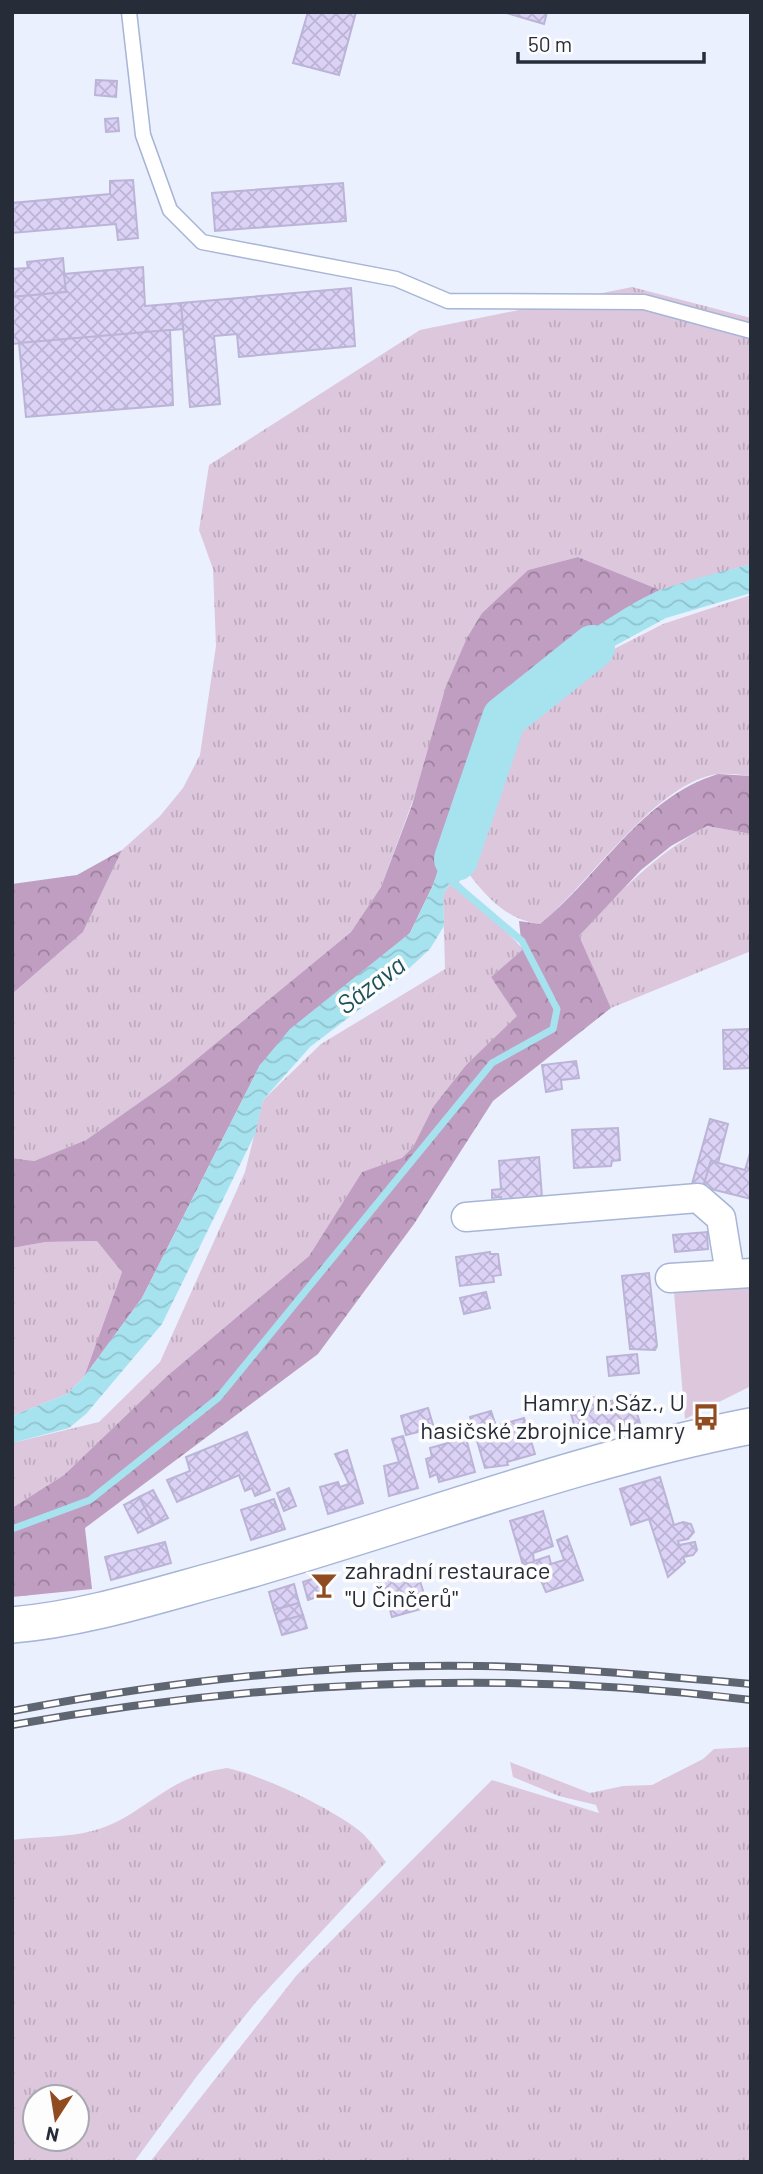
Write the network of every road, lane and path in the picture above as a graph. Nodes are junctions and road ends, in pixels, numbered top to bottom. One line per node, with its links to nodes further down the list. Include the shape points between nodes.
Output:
1 (129, 12): 2 (lane, via 143,135 170,210 202,242 396,279 448,301 644,302)
2 (751, 331)
3 (466, 1217): 4 (street, via 698,1198 721,1218)
4 (741, 1274): 5 (street)
5 (670, 1278)
6 (750, 1425): 7 (street, via 663,1443 275,1563 119,1606)
7 (12, 1625)

